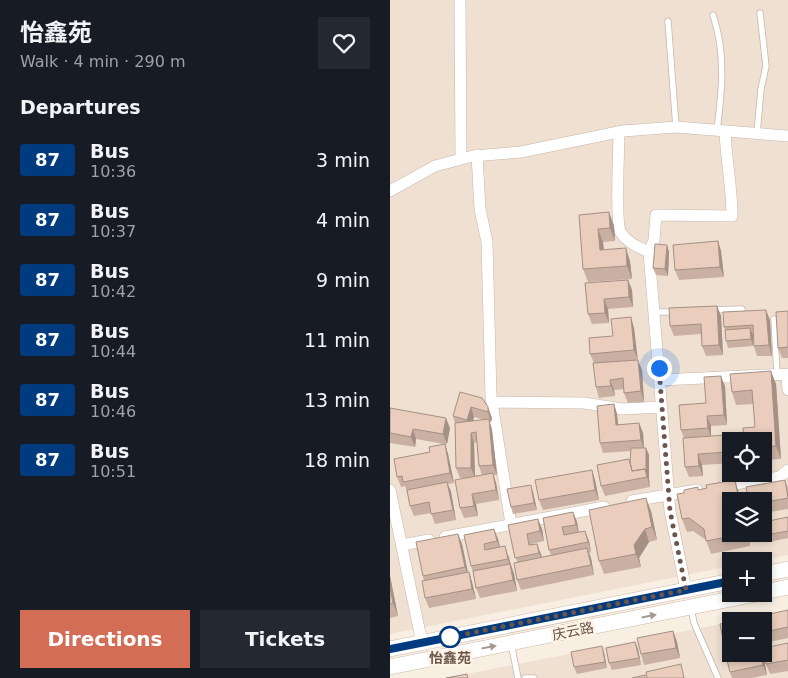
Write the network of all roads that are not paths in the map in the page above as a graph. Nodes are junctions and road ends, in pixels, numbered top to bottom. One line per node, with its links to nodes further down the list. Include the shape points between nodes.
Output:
1 (460, 0): 11 (street)
2 (760, 13): 8 (lane, via 766,66)
3 (713, 15): 6 (lane, via 720,34 722,61)
4 (668, 21): 5 (lane)
5 (676, 127): 6 (street); 7 (street)
6 (721, 130): 8 (street); 13 (street, via 732,216 656,215 654,240)
7 (619, 132): 10 (street, via 521,152); 13 (street, via 617,214 620,232)
8 (757, 133): 9 (street)
9 (788, 136)
10 (478, 155): 11 (street); 22 (street, via 480,209 487,242)
11 (461, 159): 12 (street, via 434,166)
12 (390, 191)
13 (649, 252): 17 (street)
14 (742, 309): 15 (lane)
15 (703, 310)
16 (684, 311): 17 (lane)
17 (654, 312): 20 (street)
18 (774, 319): 19 (lane)
19 (784, 374): 20 (street); 21 (street)
20 (660, 380): 23 (street)
21 (788, 390)
22 (492, 402): 23 (street, via 584,403 622,409); 27 (street)
23 (662, 407): 26 (street)
24 (788, 470): 26 (street, via 780,477)
25 (390, 490): 28 (street)
26 (668, 494): 27 (street); 33 (street)
27 (511, 524): 28 (street)
28 (402, 545): 37 (street)
29 (788, 569): 30 (main road)
30 (772, 572)
31 (722, 583): 33 (main road, 庆云路)
32 (788, 587): 34 (main road)
33 (686, 590): 37 (main road, 庆云路)
34 (772, 590)
35 (722, 601): 36 (main road, 庆云路)
36 (690, 607): 38 (main road, 庆云路, one-way to 36); 44 (lane)
37 (422, 643): 39 (main road, 庆云路)
38 (511, 643): 40 (main road, 庆云路, one-way to 38); 41 (lane)
39 (390, 649)
40 (390, 667)
41 (518, 678)
42 (525, 678): 43 (lane)
43 (534, 678)
44 (718, 678)

